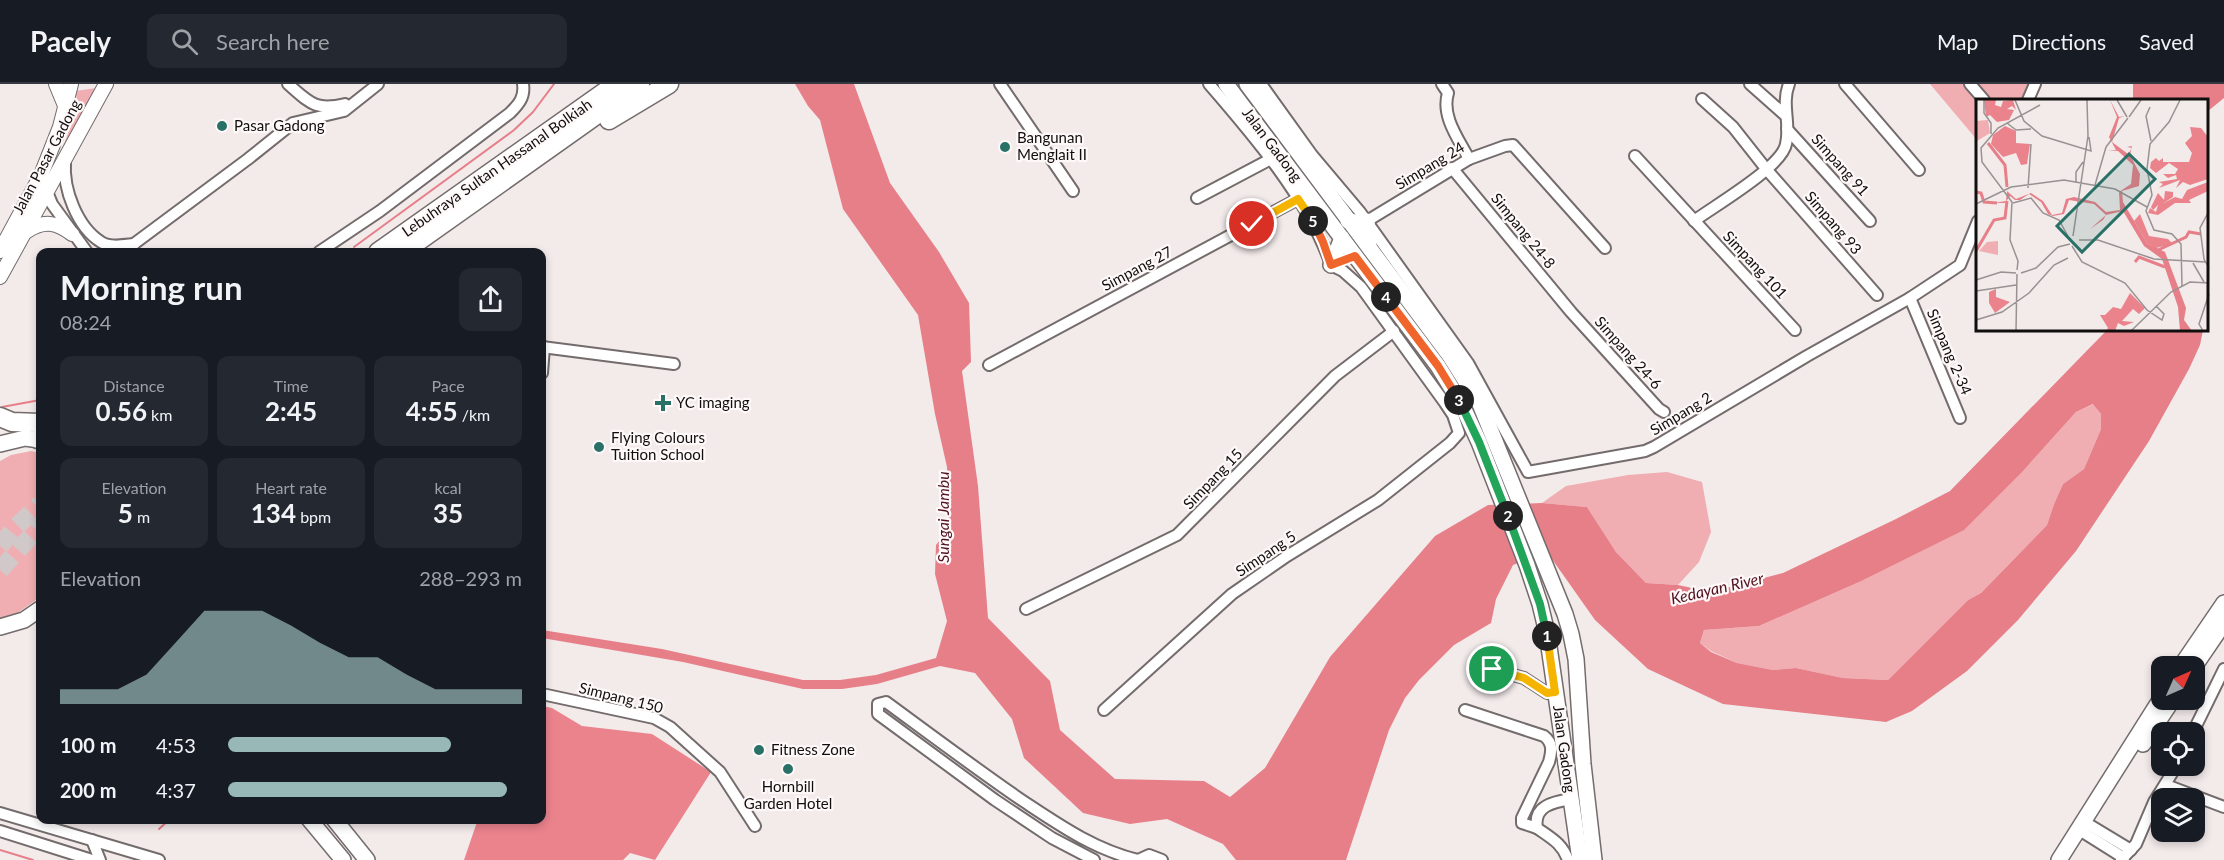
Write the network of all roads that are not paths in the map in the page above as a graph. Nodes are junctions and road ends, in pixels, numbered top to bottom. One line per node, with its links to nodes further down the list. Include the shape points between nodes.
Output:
1 (56, 84): 26 (street)
2 (71, 84): 26 (street, Jalan Pasar Gadong)
3 (106, 84): 33 (street, Jalan Pasar Gadong)
4 (287, 84): 25 (street, via 316,106 330,108); 28 (street)
5 (378, 84): 25 (street)
6 (523, 84): 57 (street, via 520,103 510,113)
7 (595, 84): 30 (highway)
8 (616, 84): 30 (highway, Lebuhraya Sultan Hassanal Bolkiah)
9 (640, 84): 38 (highway, Lebuhraya Sultan Hassanal Bolkiah)
10 (669, 84): 38 (highway)
11 (1000, 84): 40 (street)
12 (1209, 84): 34 (street)
13 (1226, 84): 52 (main road, Jalan Gadong)
14 (1247, 84): 45 (main road, Jalan Gadong)
15 (1261, 84): 46 (street)
16 (1442, 84): 32 (street, via 1448,93 1445,107 1451,125)
17 (1750, 84): 27 (street)
18 (1789, 84): 27 (street)
19 (1845, 84): 37 (street)
20 (1970, 84): 23 (street)
21 (2035, 84): 24 (street)
22 (1702, 99): 36 (street, Simpang 93, via 1733,127)
23 (1983, 99)
24 (2028, 99)
25 (354, 102): 28 (street, via 344,111)
26 (66, 108): 39 (street, Jalan Pasar Gadong)
27 (1785, 115): 29 (street)
28 (312, 118): 53 (street, via 293,123)
29 (1787, 129): 36 (street, via 1785,150); 48 (street, Simpang 91)
30 (516, 154): 44 (highway, Lebuhraya Sultan Hassanal Bolkiah)
31 (1635, 156): 47 (street, Simpang 101)
32 (1468, 159): 35 (street, Simpang 24); 61 (street, Simpang 24, via 1512,145)
33 (65, 160): 41 (street, Jalan Pasar Gadong); 53 (street, via 66,189 90,232 109,245)
34 (1269, 160): 42 (street); 43 (street)
35 (1452, 168): 46 (street, Simpang 24); 68 (street, Simpang 24-8)
36 (1767, 170): 47 (street); 66 (street, Simpang 93)
37 (1919, 170)
38 (512, 175): 60 (highway, Lebuhraya Sultan Hassanal Bolkiah)
39 (41, 176): 41 (street); 62 (street, Jalan Pasar Gadong)
40 (1073, 191)
41 (47, 194): 50 (street, Jalan Pasar Gadong); 51 (street)
42 (1197, 198)
43 (1298, 199): 64 (street, via 1312,219); 73 (street, Simpang 27)
44 (435, 212): 58 (highway); 59 (highway, Lebuhraya Sultan Hassanal Bolkiah)
45 (1348, 221): 46 (main road); 54 (main road, Jalan Gadong)
46 (1367, 221): 54 (main road); 67 (street, Simpang 2, via 1476,375 1528,472 1654,447)
47 (1694, 221): 69 (street, Simpang 101)
48 (1870, 221)
49 (1976, 226): 67 (street, Simpang 2, via 1960,265)
50 (27, 231): 51 (street, via 53,223); 62 (street, Jalan Pasar Gadong)
51 (72, 234): 55 (street)
52 (1342, 238): 63 (main road, Jalan Gadong); 64 (main road)
53 (134, 244): 56 (street)
54 (1369, 247): 98 (main road, Jalan Gadong, via 1461,372 1484,412 1565,614 1576,659)
55 (84, 248)
56 (128, 248)
57 (325, 248)
58 (373, 248)
59 (384, 248)
60 (410, 248)
61 (1605, 248)
62 (3, 255): 65 (street, Jalan Pasar Gadong)
63 (1355, 256): 64 (main road); 89 (main road, Jalan Gadong, via 1447,380 1469,419 1540,604)
64 (1331, 265): 70 (street, via 1361,287)
65 (0, 277)
66 (1877, 295)
67 (1910, 298): 76 (street, Simpang 2-34)
68 (1571, 312): 74 (street, Simpang 24-6)
69 (1795, 330)
70 (1394, 331): 81 (street, Simpang 15, via 1335,376 1177,535); 94 (street, Simpang 5, via 1452,415 1457,437 1378,500 1232,594)
71 (546, 347): 72 (street)
72 (674, 364)
73 (989, 365)
74 (1664, 412)
75 (0, 417): 77 (highway)
76 (1960, 418)
77 (36, 433)
78 (36, 435): 79 (main road)
79 (4, 439)
80 (2224, 603): 85 (main road)
81 (1026, 609)
82 (36, 614): 84 (main road)
83 (2224, 622): 86 (main road)
84 (1, 628)
85 (2188, 656)
86 (2201, 656)
87 (1492, 669): 89 (street, via 1524,678 1547,693)
88 (2224, 669): 95 (street)
89 (1555, 692): 98 (main road, Jalan Gadong)
90 (546, 695): 105 (street, Simpang 150, via 654,718 670,727 720,771)
91 (1465, 710): 107 (street, Jalan Gadong, via 1548,739 1549,762 1522,818 1525,826)
92 (2154, 710): 106 (main road)
93 (2165, 710): 106 (main road)
94 (1104, 711)
95 (2198, 722)
96 (2170, 776): 97 (street)
97 (2166, 785): 99 (street); 110 (street)
98 (1578, 797): 107 (street, via 1541,809 1535,822); 120 (main road, Jalan Gadong); 121 (main road, Jalan Gadong)
99 (2224, 807)
100 (0, 813): 101 (street)
101 (36, 824)
102 (37, 824): 109 (street)
103 (313, 824): 114 (main road)
104 (338, 824): 115 (main road)
105 (755, 826)
106 (2084, 827): 110 (street); 122 (main road); 123 (main road)
107 (1537, 828): 119 (street, via 1559,843)
108 (0, 831): 111 (street)
109 (92, 840): 112 (street); 113 (street)
110 (2125, 856)
111 (92, 860)
112 (100, 860)
113 (159, 860)
114 (343, 860)
115 (367, 860)
116 (1094, 860): 117 (street, via 995,800 878,714 878,704 886,702 1078,837)
117 (1138, 860): 118 (street, via 1149,855)
118 (1162, 860)
119 (1568, 860)
120 (1580, 860)
121 (1594, 860)
122 (2059, 860)
123 (2069, 860)

